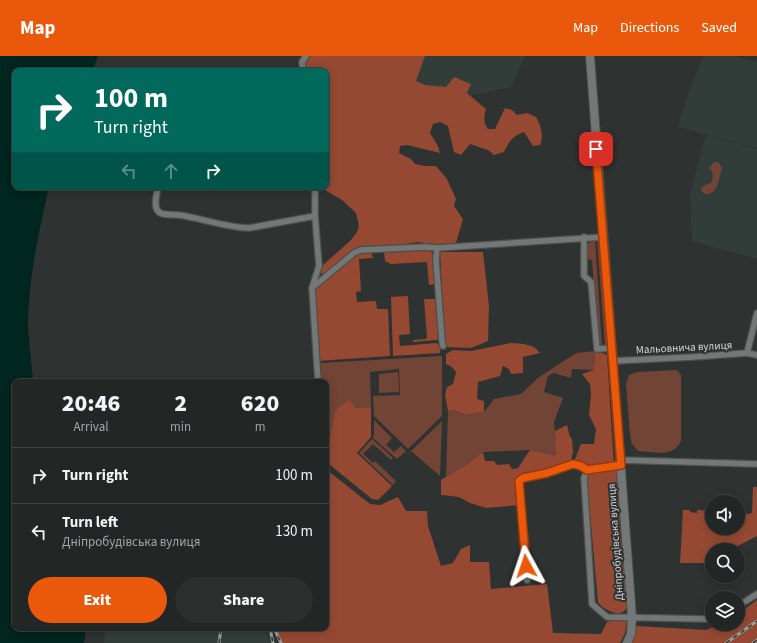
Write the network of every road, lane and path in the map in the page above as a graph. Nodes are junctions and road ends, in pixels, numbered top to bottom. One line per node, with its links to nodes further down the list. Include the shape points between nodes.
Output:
1 (306, 56): 3 (street, via 302,62)
2 (590, 56): 8 (street, Дніпробудівська вулиця)
3 (303, 68)
4 (158, 190): 6 (street, via 156,204 157,210 161,213 190,216 240,228)
5 (315, 190): 6 (street)
6 (315, 216): 10 (street, via 319,266)
7 (584, 237): 8 (street); 9 (street); 13 (street, via 584,276 591,282 597,349)
8 (604, 237): 13 (street, Дніпробудівська вулиця)
9 (437, 248): 10 (street, via 360,250); 12 (street)
10 (312, 288): 17 (street)
11 (757, 313): 14 (street)
12 (443, 346)
13 (612, 348): 16 (street, Дніпробудівська вулиця)
14 (747, 353): 15 (street, Мальовнича вулиця); 16 (street, Мальовнича вулиця)
15 (757, 355)
16 (613, 361): 18 (street, Дніпробудівська вулиця)
17 (318, 379)
18 (621, 463): 19 (street); 20 (street); 24 (street, Дніпробудівська вулиця)
19 (757, 464)
20 (587, 470): 21 (street, via 573,464 519,481); 24 (street, via 584,478 592,604 607,617)
21 (527, 580)
22 (757, 594): 23 (street)
23 (745, 602)
24 (632, 617): 25 (street); 26 (street, Дніпробудівська вулиця, via 631,634)
25 (705, 618)
26 (627, 643)

